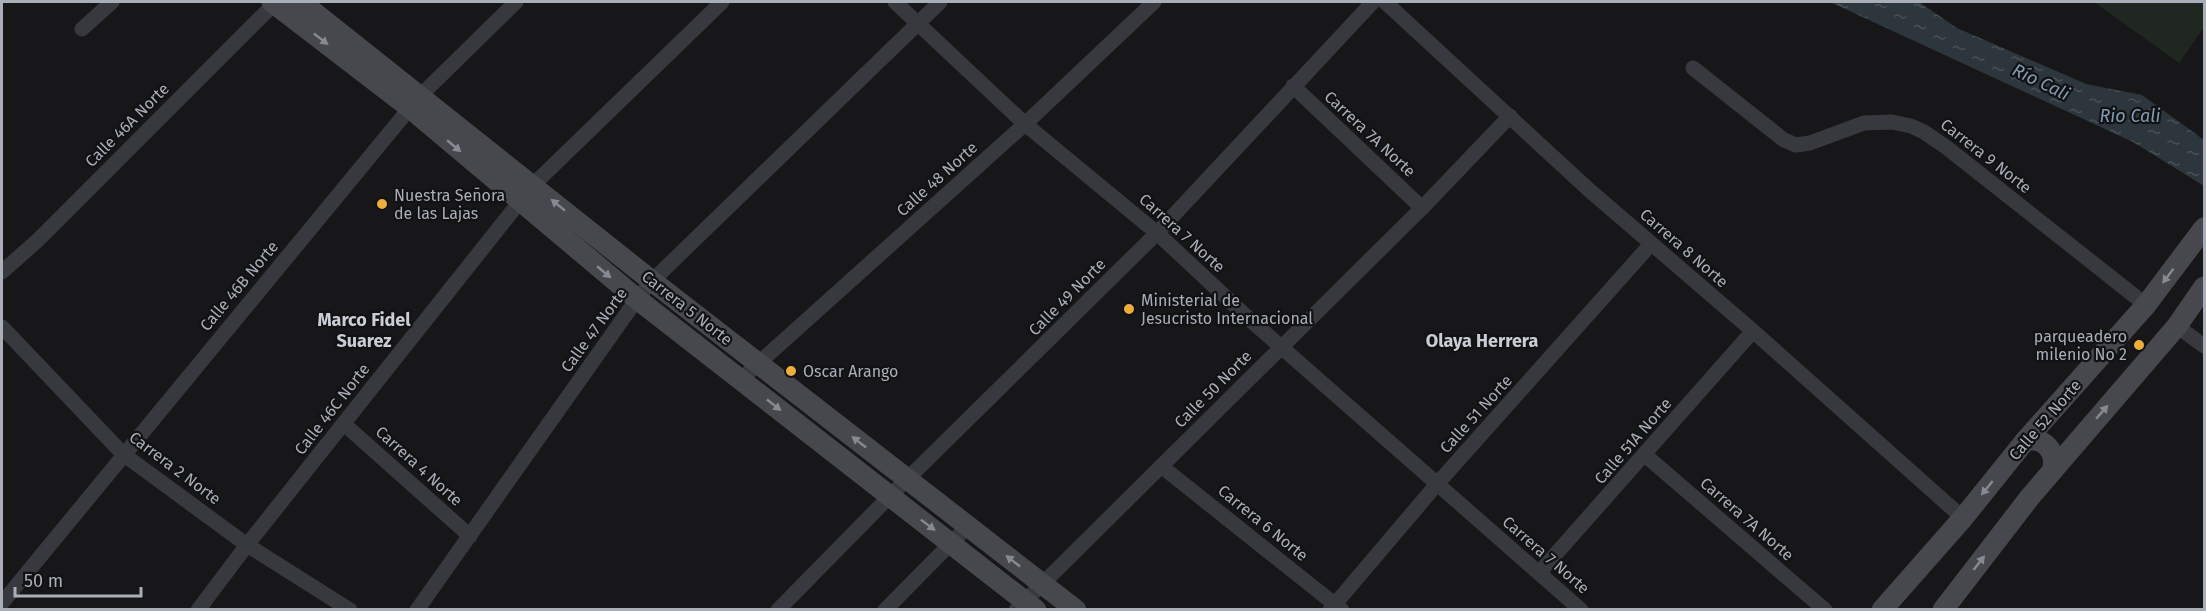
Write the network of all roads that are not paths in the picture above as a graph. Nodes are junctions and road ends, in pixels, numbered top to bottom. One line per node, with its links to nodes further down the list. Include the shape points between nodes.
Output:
1 (112, 2): 12 (street)
2 (274, 2): 15 (street, Carrera 5 Norte, one-way to 15); 24 (street, Calle 46A Norte)
3 (302, 2): 15 (street, Carrera 5 Norte)
4 (516, 2): 15 (street, Calle 46B Norte)
5 (722, 2): 18 (street, Calle 46C Norte)
6 (895, 2): 11 (street, Carrera 7 Norte)
7 (940, 2): 11 (street, Calle 47 Norte)
8 (1154, 2): 17 (street, Calle 48 Norte)
9 (1373, 2): 14 (street, Calle 49 Norte)
10 (1385, 2): 16 (street, Carrera 8 Norte)
11 (919, 23): 17 (street, Carrera 7 Norte); 25 (street, Calle 47 Norte)
12 (82, 30)
13 (1693, 68): 28 (street, Carrera 9 Norte, via 1784,140 1796,145 1864,123 1911,126 1924,132)
14 (1293, 86): 20 (street, Carrera 7A Norte); 22 (street, Calle 49 Norte)
15 (415, 102): 18 (street, Carrera 5 Norte); 19 (street, Carrera 5 Norte, one-way to 19); 38 (street, Calle 46B Norte)
16 (1510, 116): 20 (street, Calle 50 Norte); 23 (street, Carrera 8 Norte)
17 (1025, 124): 22 (street, Carrera 7 Norte); 34 (street, Calle 48 Norte)
18 (533, 185): 19 (street, Calle 46C Norte); 25 (street, Carrera 5 Norte, one-way to 18)
19 (519, 201): 27 (street, Carrera 5 Norte, one-way to 27); 36 (street, Calle 46C Norte)
20 (1422, 208): 33 (street, Calle 50 Norte)
21 (2204, 229): 28 (street, Calle 52 Norte, one-way to 28)
22 (1157, 233): 33 (street, Carrera 7 Norte); 42 (street, Calle 49 Norte)
23 (1651, 244): 31 (street, Carrera 8 Norte); 43 (street, Calle 51 Norte)
24 (2, 272)
25 (652, 281): 27 (street, Calle 47 Norte); 34 (street, Carrera 5 Norte)
26 (2205, 287): 29 (street)
27 (637, 299): 35 (street, Carrera 5 Norte); 47 (street, Calle 47 Norte)
28 (2146, 305): 37 (street, Calle 52 Norte)
29 (2177, 326): 32 (street); 41 (street, one-way to 29)
30 (2, 327): 38 (street, Carrera 2 Norte)
31 (1754, 331): 39 (street, Calle 51A Norte); 45 (street, Carrera 8 Norte)
32 (2205, 346)
33 (1281, 347): 40 (street, Calle 50 Norte); 43 (street, Carrera 7 Norte)
34 (758, 363): 35 (street, Calle 48 Norte); 42 (street, Carrera 5 Norte, one-way to 34)
35 (741, 379): 44 (street, Carrera 5 Norte, one-way to 44)
36 (344, 424): 47 (street, Carrera 4 Norte); 49 (street, Calle 46C Norte)
37 (2025, 441): 41 (street, via 2034,440 2048,447 2054,456); 45 (street, Calle 52 Norte, one-way to 45)
38 (123, 454): 49 (street, Carrera 2 Norte); 52 (street, Calle 46B Norte)
39 (1645, 455): 50 (street, Calle 51A Norte); 62 (street, Carrera 7A Norte)
40 (1161, 466): 51 (street, Calle 50 Norte); 54 (street, Carrera 6 Norte)
41 (2052, 471): 64 (street, one-way to 41)
42 (908, 480): 44 (street, Calle 49 Norte); 46 (street, Carrera 5 Norte)
43 (1437, 484): 50 (street, Carrera 7 Norte); 54 (street, Calle 51 Norte)
44 (890, 496): 48 (street, Carrera 5 Norte, one-way to 48); 58 (street, Calle 49 Norte)
45 (1963, 518): 63 (street, Calle 52 Norte)
46 (968, 526): 48 (street); 51 (street, Carrera 5 Norte, one-way to 46)
47 (470, 536): 57 (street, Calle 47 Norte)
48 (951, 542): 53 (street, Carrera 5 Norte); 59 (street)
49 (247, 544): 55 (street, Calle 46C Norte); 56 (street, Carrera 2 Norte)
50 (1539, 573): 61 (street, Carrera 7 Norte)
51 (1042, 583): 53 (street, Calle 50 Norte); 60 (street, Carrera 5 Norte)
52 (2, 603)
53 (1026, 606)
54 (1335, 608)
55 (198, 609)
56 (350, 609)
57 (417, 609)
58 (778, 609)
59 (885, 609)
60 (1076, 609)
61 (1581, 609)
62 (1825, 609)
63 (1882, 609)
64 (1943, 609)

